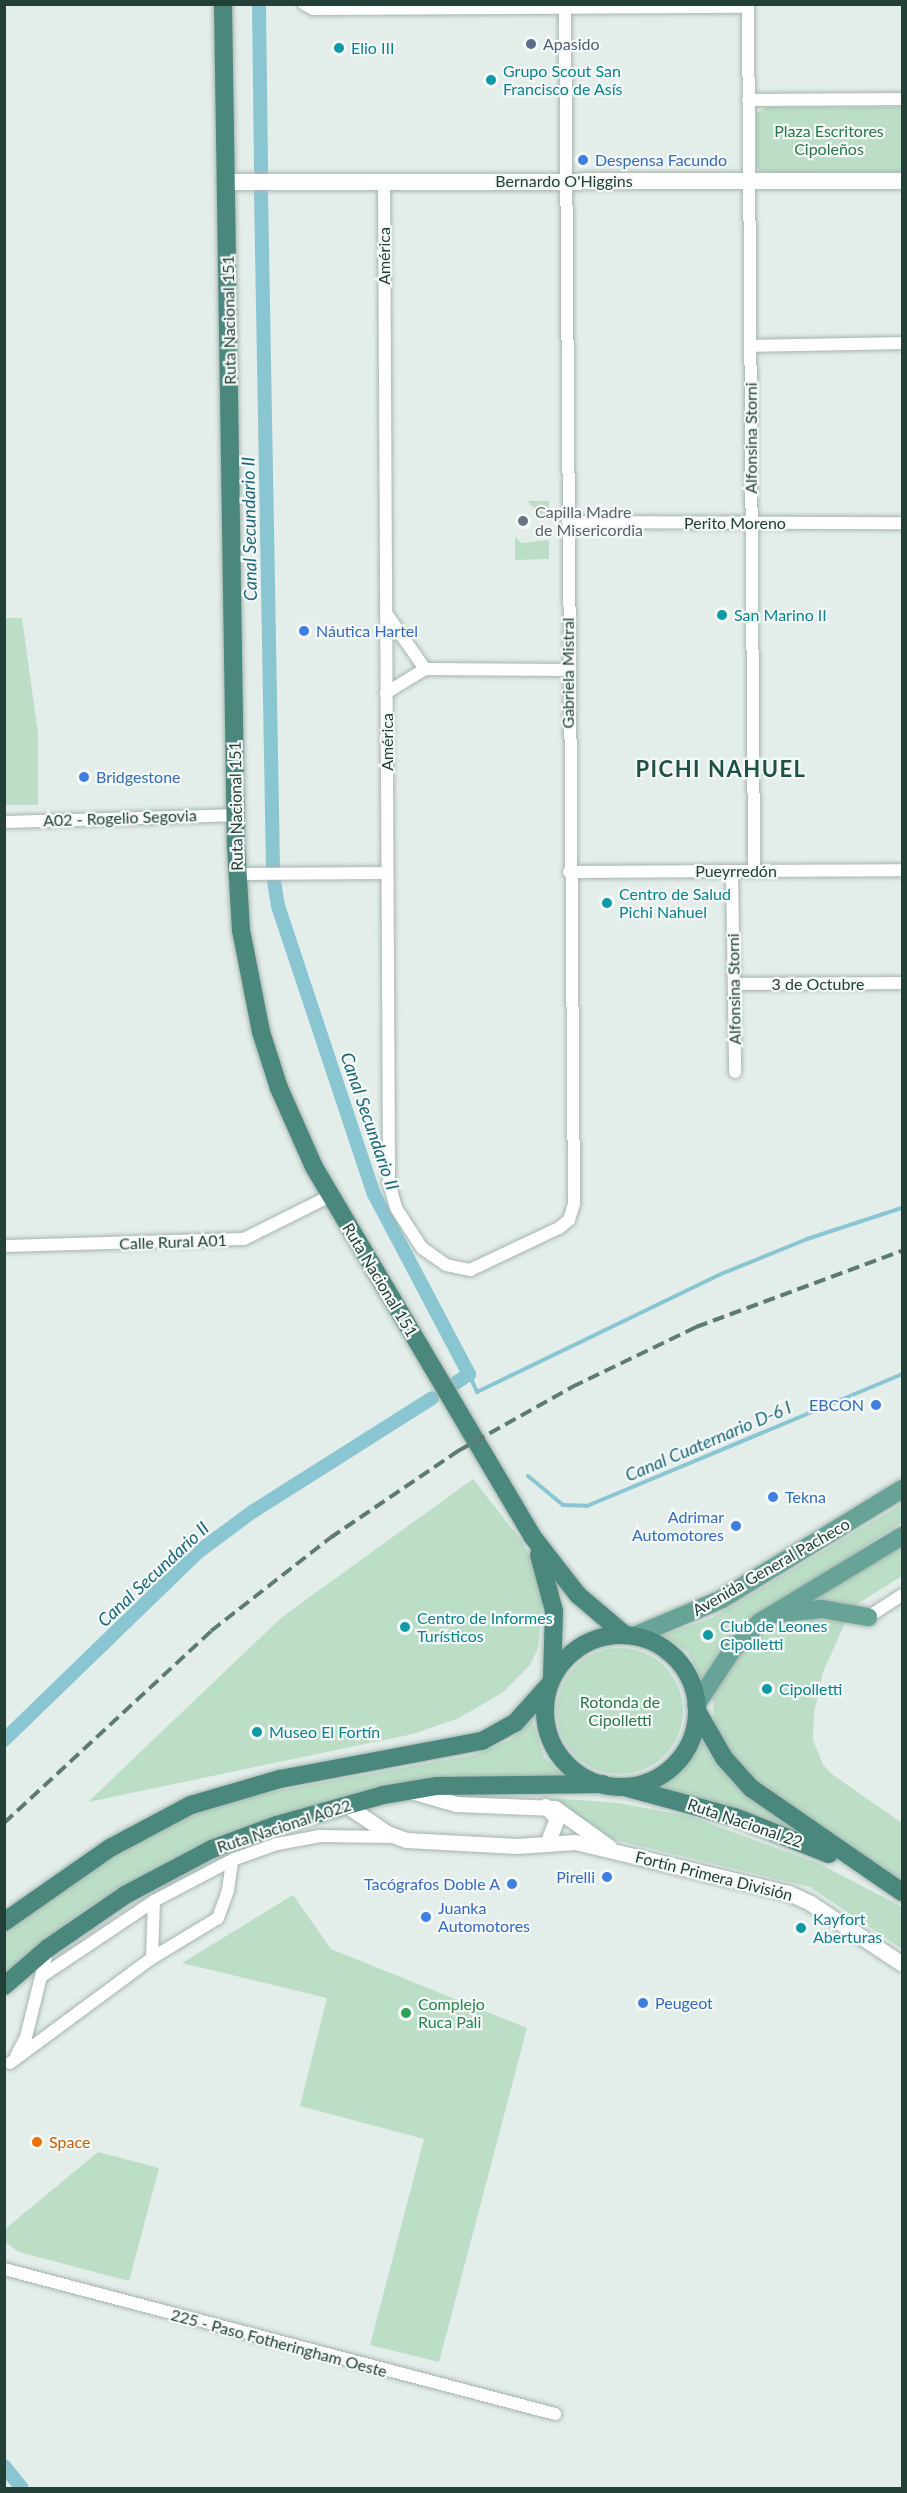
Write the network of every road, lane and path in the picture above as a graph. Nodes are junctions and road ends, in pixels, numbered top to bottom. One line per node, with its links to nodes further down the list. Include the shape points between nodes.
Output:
1 (222, 4): 10 (highway, Ruta Nacional 151)
2 (310, 6): 5 (street)
3 (565, 6): 4 (street); 5 (street); 12 (street, Gabriela Mistral)
4 (748, 6): 7 (street, Alfonsina Storni)
5 (407, 7)
6 (903, 99): 7 (street)
7 (748, 100): 8 (street, Alfonsina Storni)
8 (749, 181): 9 (main road, Bernardo O'Higgins); 12 (main road, Bernardo O'Higgins); 14 (street, Alfonsina Storni)
9 (903, 181)
10 (226, 182): 11 (main road, Bernardo O'Higgins); 22 (highway, Ruta Nacional 151)
11 (384, 182): 12 (main road, Bernardo O'Higgins); 18 (street, América)
12 (566, 182): 15 (street, Gabriela Mistral)
13 (903, 343): 14 (street)
14 (750, 346): 16 (street, Alfonsina Storni)
15 (568, 522): 16 (street, Perito Moreno); 20 (street, Gabriela Mistral)
16 (751, 523): 17 (street, Perito Moreno); 26 (street, Alfonsina Storni)
17 (903, 523)
18 (386, 613): 19 (street); 21 (street, América)
19 (425, 669): 20 (street); 21 (street)
20 (568, 670): 27 (street, Gabriela Mistral)
21 (386, 693): 28 (street, América)
22 (235, 815): 23 (street, A02 - Rogelio Segovia); 29 (highway, Ruta Nacional 151)
23 (4, 822)
24 (903, 870): 26 (street, Pueyrredón)
25 (732, 871): 26 (street, Pueyrredón); 27 (street, Pueyrredón); 31 (street, Alfonsina Storni)
26 (754, 871)
27 (569, 872): 35 (street, Gabriela Mistral, via 573,1212 559,1228 478,1268)
28 (387, 873): 29 (street); 35 (street, América, via 389,1190 422,1248 440,1262)
29 (237, 874): 33 (highway, Ruta Nacional 151, via 244,956 261,1032 289,1113)
30 (903, 983): 31 (street, 3 de Octubre)
31 (734, 984): 32 (street, Alfonsina Storni)
32 (735, 1072)
33 (330, 1196): 34 (street, Calle Rural A01, via 244,1239); 37 (highway, Ruta Nacional 151)
34 (4, 1246)
35 (461, 1270)
36 (903, 1489): 42 (main road, Avenida General Pacheco, via 722,1599)
37 (532, 1536): 42 (highway, Ruta Nacional 151, via 578,1595); 43 (highway, Ruta Nacional 151, via 552,1596)
38 (903, 1536): 41 (main road)
39 (903, 1595): 40 (street)
40 (868, 1617): 41 (main road, via 811,1609 789,1611)
41 (760, 1622): 44 (main road, via 733,1649)
42 (630, 1636): 43 (highway, via 606,1636 580,1647); 44 (highway, via 661,1646 682,1665)
43 (550, 1682): 45 (highway, via 545,1713 551,1741 578,1773); 56 (highway, via 515,1723 483,1741 280,1779 191,1805 110,1848)
44 (696, 1708): 45 (highway, via 692,1737 673,1765 644,1782); 53 (highway, Ruta Nacional 22, via 724,1758 751,1788)
45 (610, 1785): 46 (highway, Ruta Nacional A022, via 486,1783); 53 (highway, Ruta Nacional 22, via 735,1817)
46 (410, 1790): 47 (highway, Ruta Nacional A022); 48 (street, Fortín Primera División, via 456,1804)
47 (346, 1804): 49 (street, Fortín Primera División); 57 (highway, Ruta Nacional A022, via 277,1825 184,1862 125,1895)
48 (545, 1806): 50 (street, via 557,1818); 51 (street, Fortín Primera División, via 573,1818)
49 (395, 1837): 50 (street, Fortín Primera División, via 517,1846); 52 (street, via 320,1836 277,1844)
50 (548, 1842): 51 (street, Fortín Primera División, via 574,1842)
51 (614, 1850): 59 (street, Fortín Primera División, via 800,1897)
52 (232, 1860): 55 (street); 58 (street, via 228,1890 218,1918)
53 (869, 1871): 54 (highway, Ruta Nacional 22)
54 (903, 1892)
55 (154, 1901): 58 (street); 60 (street)
56 (4, 1922)
57 (48, 1948): 60 (street); 61 (highway, Ruta Nacional A022)
58 (152, 1958): 62 (street)
59 (903, 1964)
60 (42, 1976): 62 (street, via 26,2037)
61 (4, 1986)
62 (7, 2066)
63 (4, 2270): 64 (street, 225 - Paso Fotheringham Oeste)
64 (555, 2414)

